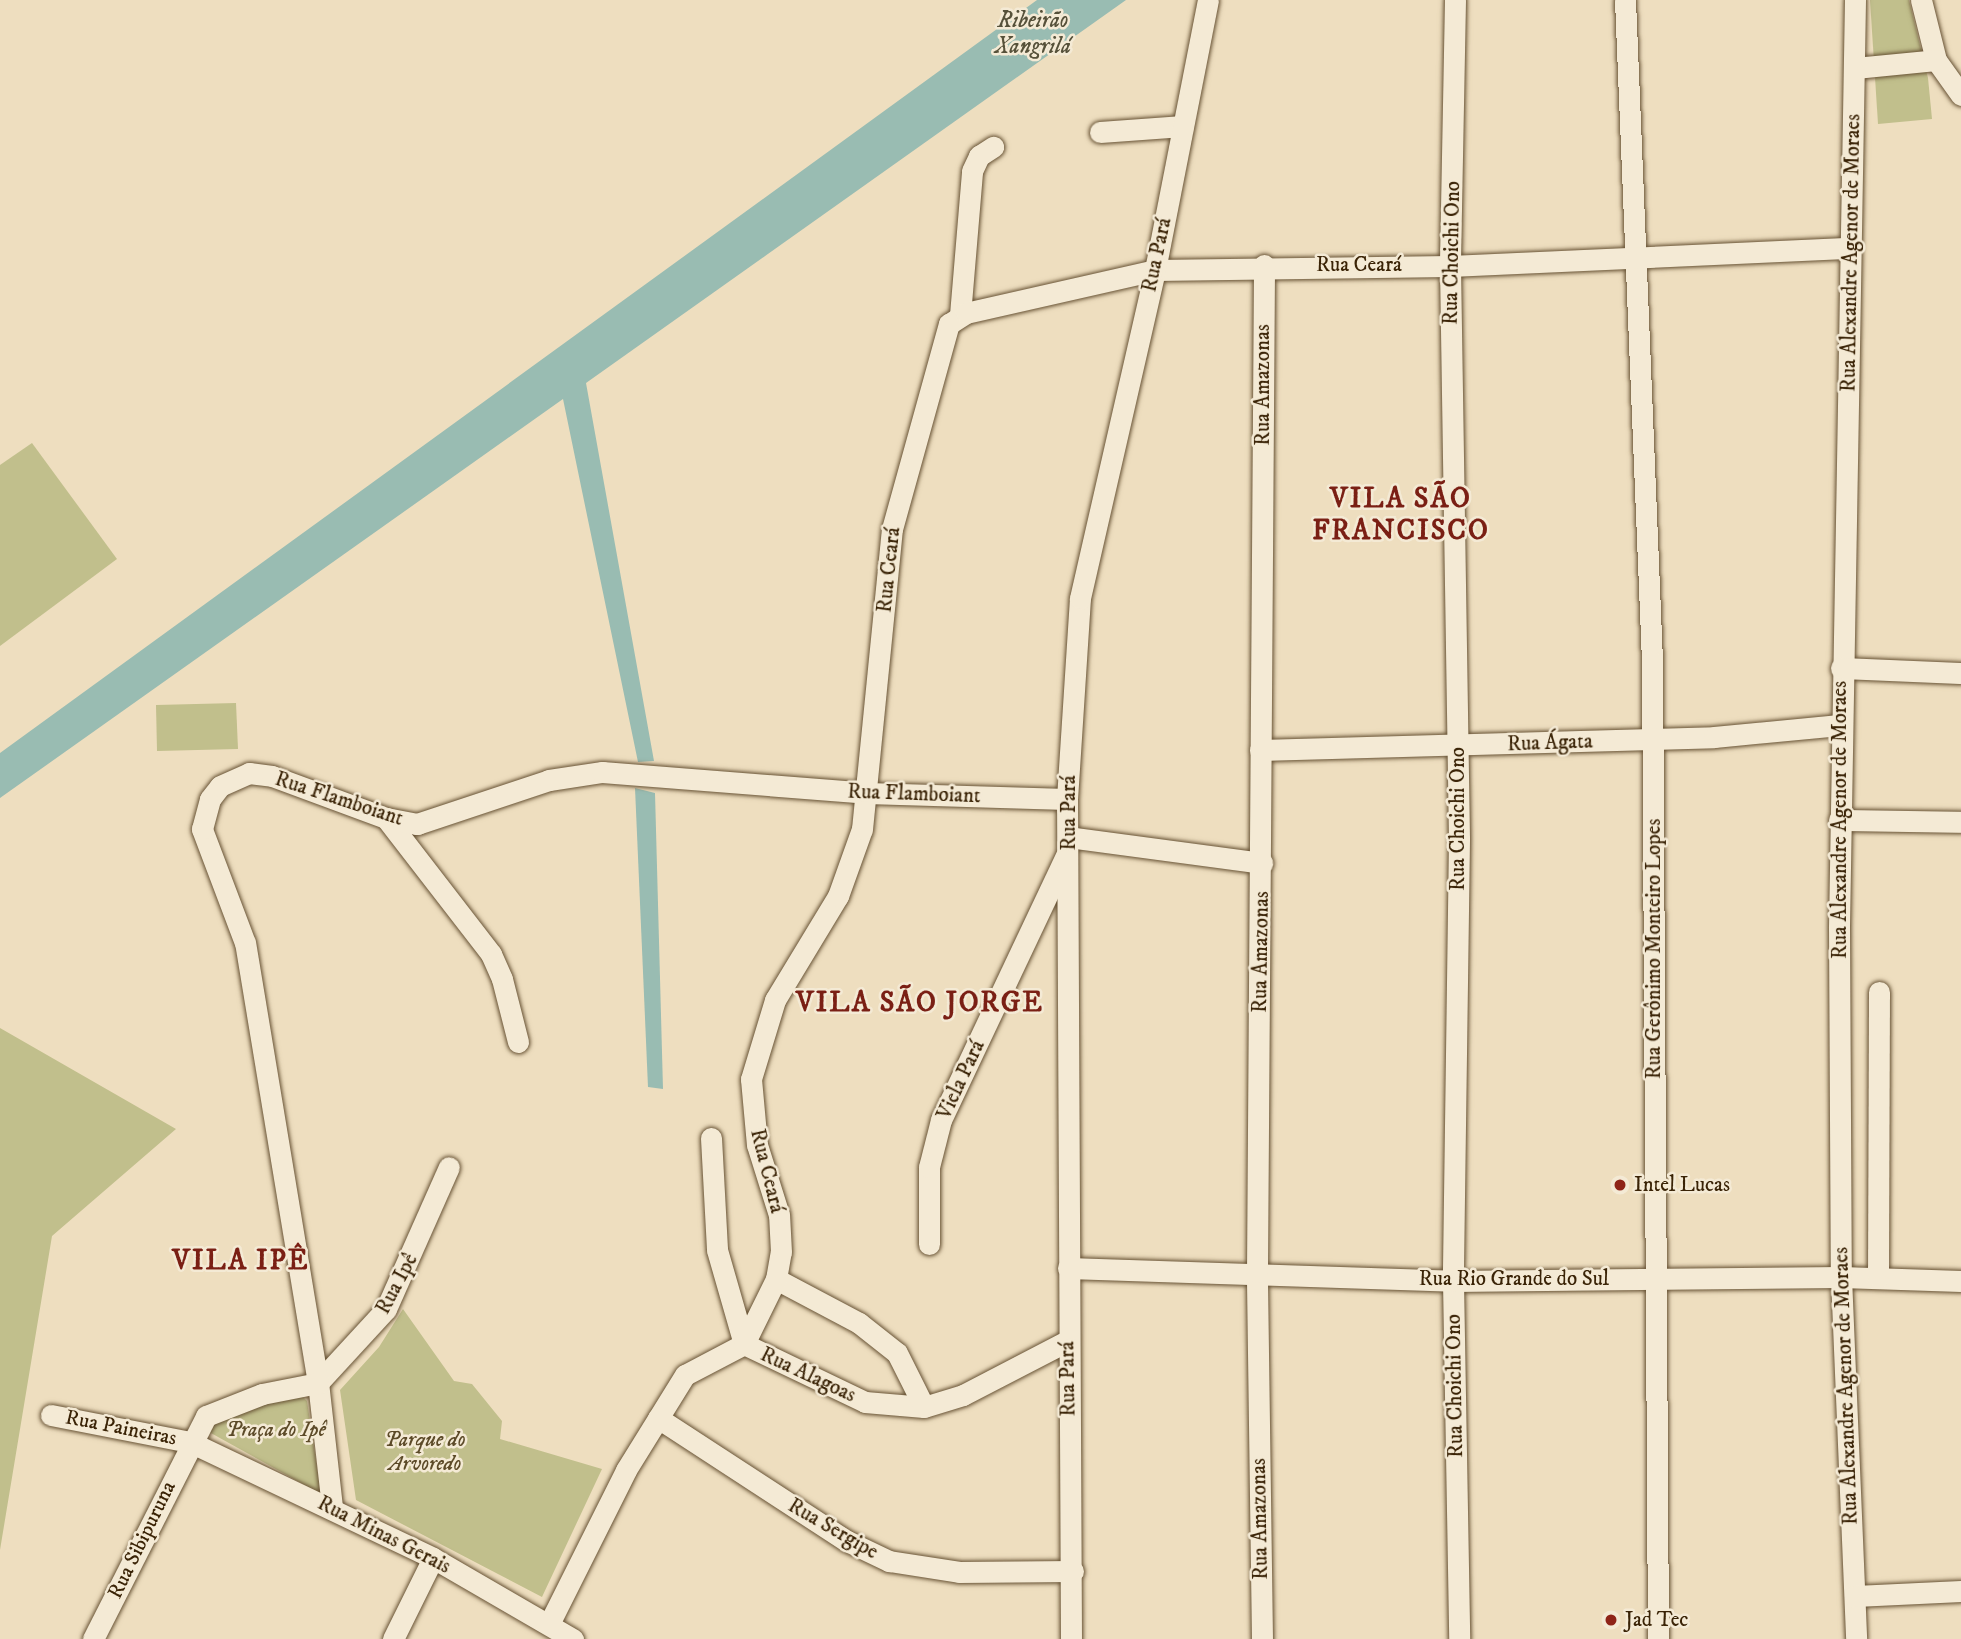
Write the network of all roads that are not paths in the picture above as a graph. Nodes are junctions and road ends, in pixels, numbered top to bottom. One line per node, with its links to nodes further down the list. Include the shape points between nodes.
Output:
1 (1208, 0): 9 (street, Rua Pará)
2 (1455, 0): 15 (street, Rua Choichi Ono)
3 (1625, 0): 13 (street, Rua Gerônimo Monteiro Lopes)
4 (1855, 0): 7 (street, Rua Alexandre Agenor de Moraes)
5 (1921, 0): 6 (street)
6 (1936, 60): 7 (street); 8 (street)
7 (1855, 68): 12 (street, Rua Alexandre Agenor de Moraes)
8 (1961, 95)
9 (1183, 126): 10 (street); 16 (street, Rua Pará)
10 (1100, 132)
11 (993, 147): 17 (street, via 979,156 972,172)
12 (1852, 248): 13 (street, Rua Ceará); 18 (street, Rua Alexandre Agenor de Moraes)
13 (1638, 259): 15 (street, Rua Ceará); 21 (street, Rua Gerônimo Monteiro Lopes)
14 (1264, 265): 15 (street, Rua Ceará); 16 (street, Rua Ceará); 23 (street, Rua Amazonas)
15 (1450, 266): 22 (street, Rua Choichi Ono)
16 (1155, 270): 17 (street, Rua Ceará); 25 (street, Rua Pará, via 1086,563)
17 (960, 315): 24 (street, Rua Ceará, via 946,332 897,506)
18 (1840, 668): 19 (street); 20 (street, Rua Alexandre Agenor de Moraes)
19 (1961, 673)
20 (1839, 725): 21 (street, Rua Ágata); 27 (street, Rua Alexandre Agenor de Moraes)
21 (1653, 739): 22 (street, Rua Ágata); 41 (street, Rua Gerônimo Monteiro Lopes)
22 (1458, 746): 23 (street, Rua Ágata); 42 (street, Rua Choichi Ono)
23 (1260, 750): 30 (street, Rua Amazonas)
24 (866, 793): 25 (street, Rua Flamboiant); 26 (street, Rua Flamboiant, via 603,772 549,780 434,821); 40 (street, Rua Ceará, via 853,860 824,923 775,1000 751,1079 757,1145 779,1215 781,1251)
25 (1067, 799): 29 (street, Rua Pará)
26 (386, 818): 32 (street, via 491,954); 46 (street, Rua Flamboiant, via 295,782 249,774 220,786 210,799 202,829 245,943)
27 (1839, 820): 28 (street); 38 (street, Rua Alexandre Agenor de Moraes)
28 (1961, 822)
29 (1068, 843): 30 (street); 35 (street, Viela Pará, via 941,1120 929,1167); 36 (street, Rua Pará)
30 (1262, 863): 37 (street, Rua Amazonas)
31 (1879, 992): 39 (street)
32 (517, 1042)
33 (711, 1138): 45 (street, Rua Alagoas, via 718,1250)
34 (449, 1167): 46 (street, Rua Ipê, via 386,1309)
35 (929, 1244)
36 (1068, 1268): 37 (street, Rua Rio Grande do Sul); 44 (street, Rua Pará)
37 (1256, 1272): 42 (street, Rua Rio Grande do Sul); 61 (street, Rua Amazonas)
38 (1841, 1277): 39 (street, Rua Rio Grande do Sul); 41 (street, Rua Rio Grande do Sul); 55 (street, Rua Alexandre Agenor de Moraes)
39 (1878, 1277): 43 (street, Rua Rio Grande do Sul)
40 (776, 1279): 45 (street, Rua Ceará); 47 (street, via 859,1323 897,1353)
41 (1655, 1279): 42 (street, Rua Rio Grande do Sul); 63 (street, Rua Gerônimo Monteiro Lopes)
42 (1453, 1281): 62 (street, Rua Choichi Ono)
43 (1961, 1281)
44 (1067, 1341): 47 (street, Rua Alagoas, via 963,1395); 53 (street, Rua Pará)
45 (744, 1344): 47 (street, Rua Alagoas, via 864,1402); 49 (street, via 685,1375)
46 (318, 1383): 50 (street, Rua Sibipuruna, via 215,1409); 51 (street, Rua Flamboiant)
47 (924, 1407)
48 (51, 1415): 50 (street, Rua Paineiras)
49 (658, 1418): 53 (street, Rua Sergipe, via 847,1541 889,1561 959,1573); 56 (street, via 626,1470)
50 (190, 1441): 51 (street, Rua Minas Gerais); 57 (street, Rua Sibipuruna)
51 (332, 1507): 52 (street, Rua Minas Gerais)
52 (433, 1558): 56 (street, Rua Minas Gerais); 58 (street)
53 (1073, 1571): 60 (street, Rua Pará)
54 (1961, 1591): 55 (street)
55 (1855, 1596): 64 (street, Rua Alexandre Agenor de Moraes)
56 (548, 1624): 59 (street, Rua Minas Gerais)
57 (93, 1639)
58 (393, 1639)
59 (573, 1639)
60 (1071, 1639)
61 (1262, 1639)
62 (1459, 1639)
63 (1658, 1639)
64 (1856, 1639)

